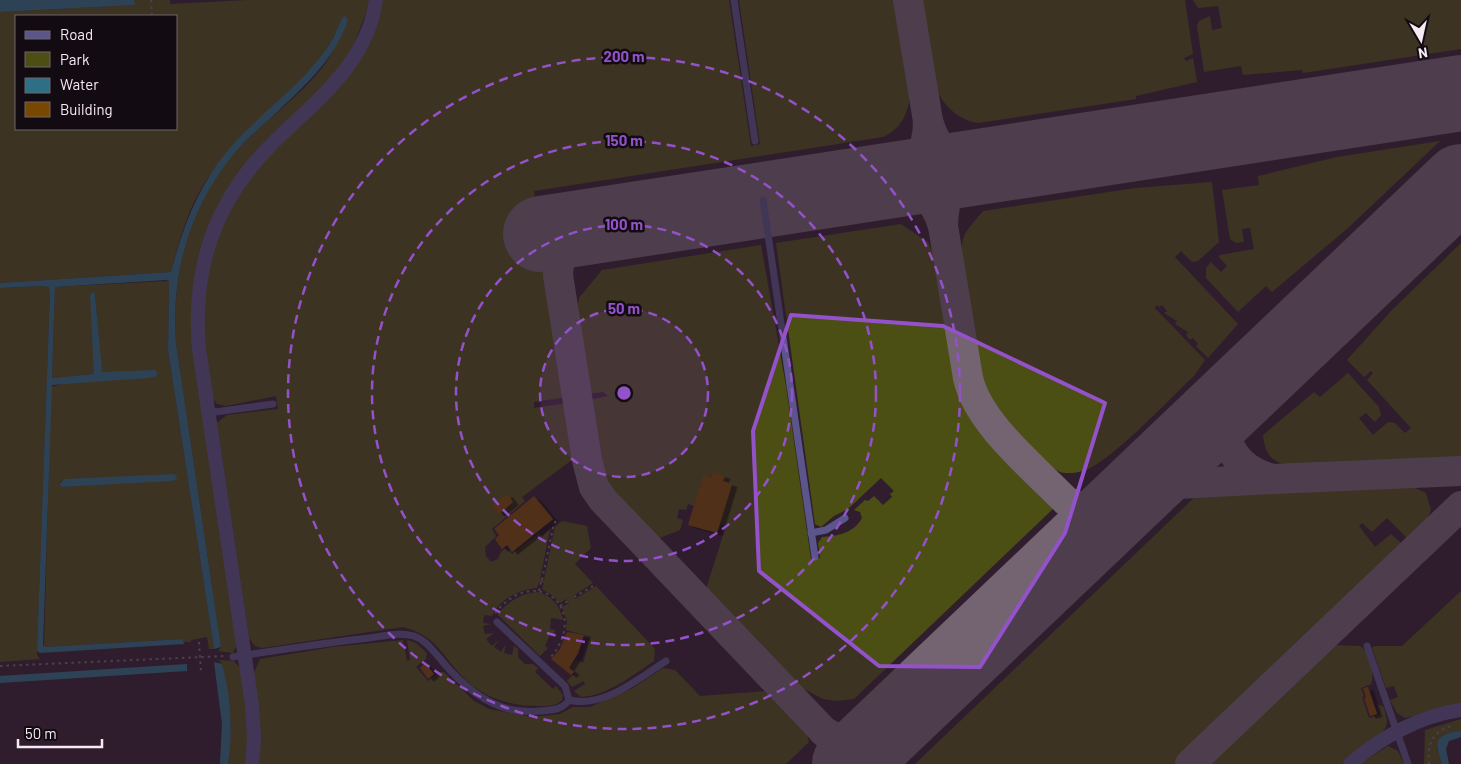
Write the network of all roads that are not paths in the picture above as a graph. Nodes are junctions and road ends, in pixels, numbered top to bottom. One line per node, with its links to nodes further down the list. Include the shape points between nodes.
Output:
1 (376, 0): 6 (street, via 363,40 340,78 251,167 228,200 209,242 199,282 197,326)
2 (734, 0): 3 (lane)
3 (755, 141)
4 (763, 200): 8 (lane)
5 (273, 404): 6 (lane)
6 (208, 413): 12 (street)
7 (845, 518): 8 (lane, via 826,530)
8 (811, 533): 9 (lane)
9 (815, 557)
10 (497, 622): 14 (lane, via 565,686)
11 (1367, 646): 16 (lane)
12 (240, 656): 14 (lane, via 401,634 413,636 428,645 466,688 499,706 532,712 557,709); 17 (street, via 253,722)
13 (666, 660): 14 (lane, via 608,695 585,703)
14 (569, 700)
15 (1461, 710): 16 (street, via 1414,723)
16 (1396, 732): 18 (street); 19 (lane)
17 (252, 764)
18 (1350, 764)
19 (1408, 764)

